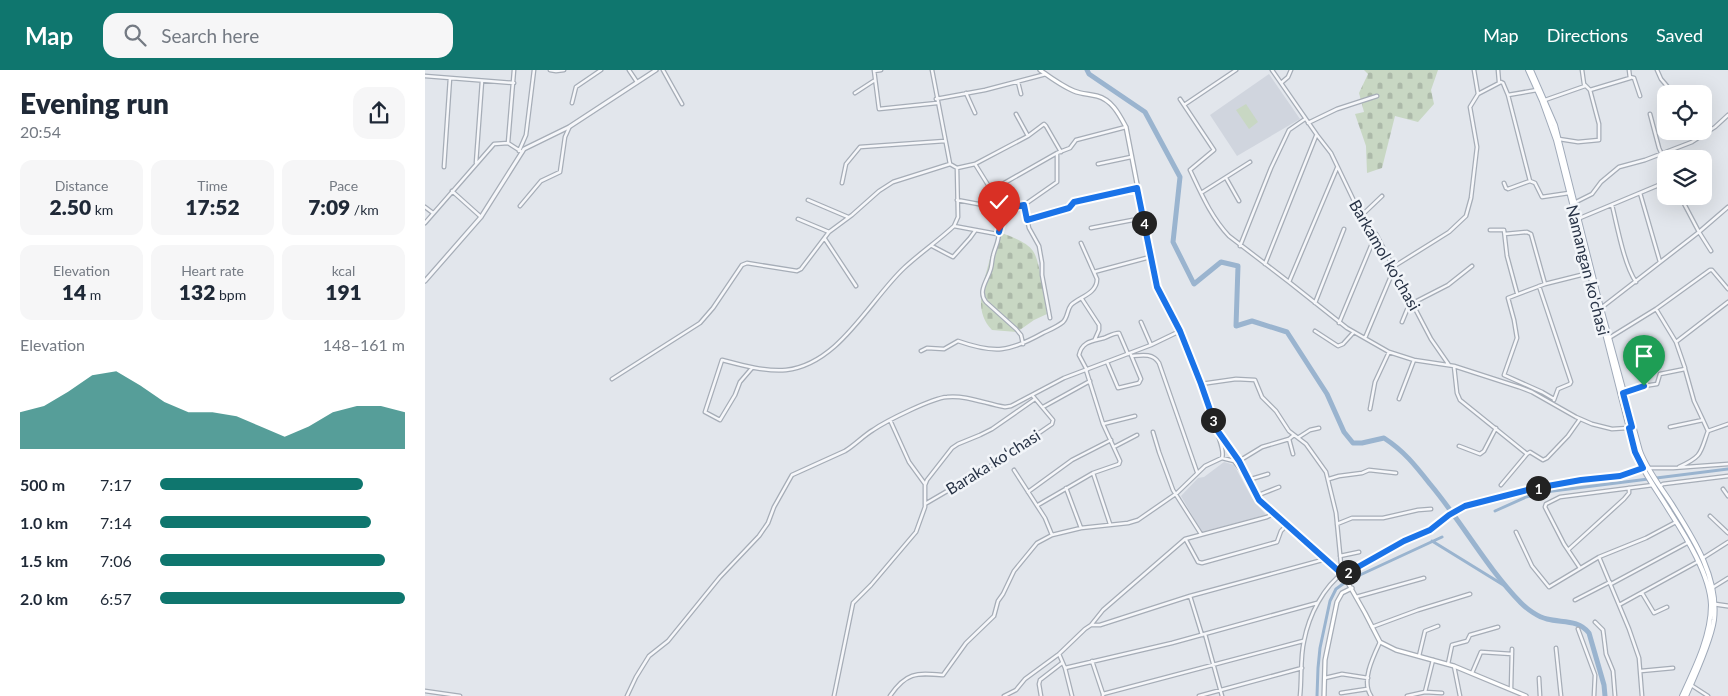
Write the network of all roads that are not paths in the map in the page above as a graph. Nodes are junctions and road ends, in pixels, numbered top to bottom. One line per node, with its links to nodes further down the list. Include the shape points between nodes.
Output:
1 (514, 70): 31 (street)
2 (534, 70): 66 (street, via 527,135)
3 (550, 70): 4 (street)
4 (564, 70)
5 (601, 70): 47 (street, via 576,87)
6 (629, 70): 28 (street)
7 (656, 70): 28 (street)
8 (663, 70): 49 (street)
9 (874, 70): 10 (street); 26 (street)
10 (881, 70)
11 (932, 70): 44 (street)
12 (1040, 70): 22 (main road)
13 (1235, 70): 50 (street)
14 (1272, 70): 32 (street, Barkamol ko'chasi)
15 (1291, 70): 32 (street)
16 (1474, 70): 40 (street)
17 (1498, 70): 30 (street)
18 (1529, 70): 35 (main road, Namangan ko'chasi); 46 (main road, Namangan ko'chasi)
19 (1582, 70): 34 (street)
20 (1629, 70): 24 (street)
21 (1657, 70): 33 (street)
22 (1046, 74): 29 (street); 58 (main road, via 1076,92 1107,100)
23 (425, 76): 25 (street)
24 (1630, 77): 36 (street); 43 (street, via 1634,78)
25 (450, 78): 27 (street); 75 (street)
26 (875, 80): 37 (street); 48 (street, via 879,109)
27 (482, 81): 31 (street); 71 (street)
28 (637, 82): 57 (street)
29 (1018, 82): 38 (street); 39 (street)
30 (1499, 82): 40 (street); 41 (street, via 1503,83)
31 (514, 83): 63 (street)
32 (1281, 83): 55 (street, Barkamol ko'chasi)
33 (1666, 85)
34 (1585, 86): 36 (street); 46 (street)
35 (1537, 90): 41 (street); 87 (main road, Namangan ko'chasi, via 1556,140)
36 (1590, 90): 61 (street, via 1599,120 1599,140 1578,142)
37 (855, 93)
38 (966, 93): 44 (street); 51 (street)
39 (1021, 94)
40 (1478, 94): 129 (street, via 1470,107 1477,147 1466,216 1449,232)
41 (1507, 95): 79 (street)
42 (1377, 96): 56 (street)
43 (1640, 96)
44 (936, 99): 48 (street)
45 (1180, 99): 50 (street)
46 (1545, 100): 61 (main road, Namangan ko'chasi)
47 (572, 103)
48 (937, 103): 62 (street)
49 (682, 104)
50 (1184, 105): 86 (street, via 1214,150 1190,169)
51 (975, 113)
52 (1016, 114): 60 (street)
53 (1650, 114): 64 (street)
54 (1728, 115): 65 (street, via 1692,142)
55 (1305, 119): 56 (street, Barkamol ko'chasi); 123 (street, via 1289,130)
56 (1308, 123): 59 (street, Barkamol ko'chasi)
57 (569, 126): 66 (street); 97 (street, via 560,172 541,181)
58 (1126, 126): 67 (street, via 1077,139 1073,147); 69 (main road)
59 (1317, 135): 76 (street, Barkamol ko'chasi); 127 (street)
60 (1028, 136): 67 (street, via 1045,125); 73 (street)
61 (1559, 139): 93 (main road, Namangan ko'chasi)
62 (945, 141): 72 (street); 80 (street, via 860,147 846,164)
63 (508, 142): 66 (street); 71 (street, via 494,144)
64 (1661, 150)
65 (1672, 150)
66 (521, 151): 102 (street)
67 (1059, 152): 84 (street); 94 (street, via 1057,182)
68 (1657, 156): 93 (street, via 1619,167 1601,182 1596,192)
69 (1131, 157): 74 (street); 83 (main road)
70 (1250, 162): 78 (street)
71 (476, 163): 85 (street)
72 (950, 164): 77 (street); 103 (street, via 893,182)
73 (975, 164): 77 (street); 84 (street)
74 (1098, 164)
75 (444, 167)
76 (1338, 167): 104 (street, Barkamol ko'chasi); 134 (street)
77 (957, 168): 91 (street)
78 (1225, 178): 86 (street); 92 (street)
79 (1530, 181): 81 (street, via 1508,189); 87 (street, via 1535,183 1542,197)
80 (842, 183)
81 (1504, 183)
82 (1657, 186): 88 (street)
83 (1137, 188): 105 (main road); 108 (street, via 1074,202 1069,208)
84 (992, 190): 100 (street)
85 (452, 191): 101 (street); 102 (street)
86 (1201, 193): 123 (street, via 1220,227)
87 (1569, 193): 131 (main road, Namangan ko'chasi)
88 (1640, 193): 95 (street); 126 (street)
89 (1382, 196): 104 (street)
90 (808, 200): 103 (street)
91 (957, 200): 100 (street); 110 (street)
92 (1239, 201)
93 (1576, 202): 106 (main road, Namangan ko'chasi)
94 (1024, 205): 100 (street); 108 (street)
95 (1612, 205): 106 (street); 132 (street)
96 (1686, 205): 117 (street)
97 (520, 206)
98 (425, 207): 101 (street)
99 (1728, 207): 117 (street)
100 (1004, 209): 116 (street)
101 (433, 213): 109 (street)
102 (481, 217): 133 (street)
103 (848, 217): 115 (street)
104 (1360, 217): 118 (street, Barkamol ko'chasi)
105 (1143, 218): 111 (street); 125 (main road)
106 (1580, 218): 144 (main road, Namangan ko'chasi)
107 (798, 219): 115 (street)
108 (1027, 220): 146 (street, via 1039,246)
109 (425, 223)
110 (954, 226): 114 (street); 122 (street)
111 (1091, 228)
112 (1344, 229): 142 (street)
113 (1490, 230): 119 (street, via 1504,229)
114 (975, 231): 116 (street); 122 (street, via 953,257)
115 (829, 232): 120 (street)
116 (999, 232): 157 (street, via 983,297 1019,333)
117 (1699, 232): 124 (street); 126 (street)
118 (1376, 234): 129 (street, Barkamol ko'chasi); 149 (street)
119 (1505, 234): 135 (street, via 1531,234); 139 (street)
120 (825, 239): 136 (street); 169 (street, via 797,271 747,263 742,265 700,323)
121 (1081, 243): 130 (street)
122 (932, 246): 166 (street, via 905,268 846,335 814,362 793,369)
123 (1240, 246): 127 (street)
124 (1711, 251)
125 (1150, 257): 130 (street); 150 (main road, via 1157,287)
126 (1660, 262): 132 (street)
127 (1265, 264): 134 (street)
128 (1472, 266): 143 (street, via 1448,285)
129 (1394, 268): 143 (street, Barkamol ko'chasi); 153 (street)
130 (1094, 272): 140 (street, via 1097,283)
131 (1589, 273): 135 (street); 189 (main road, Namangan ko'chasi)
132 (1635, 280): 144 (street)
133 (425, 281)
134 (1289, 282): 142 (street)
135 (1545, 284): 137 (street)
136 (855, 286)
137 (1539, 286): 139 (street); 176 (street, via 1571,382 1558,389)
138 (1728, 289): 145 (street, via 1710,270)
139 (1517, 293): 176 (street, via 1508,298 1517,338 1503,375)
140 (1082, 299): 155 (street, via 1099,325); 157 (street, via 1070,305 1063,321)
141 (1728, 302): 156 (street)
142 (1315, 303): 149 (street)
143 (1413, 303): 148 (street, via 1407,308); 164 (street, Barkamol ko'chasi, via 1431,339)
144 (1601, 308): 154 (main road, Namangan ko'chasi)
145 (1656, 309): 154 (street); 156 (street)
146 (1050, 318)
147 (1141, 322): 158 (street)
148 (1402, 322)
149 (1339, 323): 152 (street)
150 (1180, 331): 158 (street); 171 (main road)
151 (1315, 331): 152 (street, via 1338,346)
152 (1353, 333): 153 (street)
153 (1365, 338): 160 (street)
154 (1609, 338): 172 (main road, Namangan ko'chasi)
155 (1095, 339): 161 (street, via 1119,333); 168 (street, via 1079,352)
156 (1676, 342): 167 (street)
157 (1023, 344): 159 (street, via 1001,350 958,341 944,349)
158 (1151, 345): 161 (street)
159 (921, 351)
160 (1389, 352): 162 (street); 179 (street, via 1375,382)
161 (1130, 355): 163 (street); 163 (street, via 1141,381 1120,388 1116,386); 208 (street, via 1157,359)
162 (1414, 360): 164 (street); 175 (street)
163 (1107, 362): 168 (street)
164 (1449, 365): 165 (street)
165 (1454, 366): 177 (street, via 1519,387); 188 (street, via 1458,397)
166 (752, 368): 166 (street, via 722,360 705,412 720,420 740,382)
167 (1685, 369): 172 (street, via 1660,374 1657,384); 183 (street)
168 (1086, 370): 170 (street); 173 (street)
169 (612, 379)
170 (1090, 381): 178 (street); 184 (street)
171 (1201, 384): 190 (main road); 194 (street, via 1255,380 1262,397)
172 (1623, 393): 189 (main road, Namangan ko'chasi)
173 (1031, 395): 174 (street, Baraka koʻchasi); 182 (street, via 1005,407 973,399 946,397)
174 (1035, 399): 178 (street, Baraka koʻchasi); 215 (street, via 992,429 952,448)
175 (1399, 399)
176 (1554, 399): 177 (street)
177 (1553, 403): 181 (street)
178 (1043, 407): 227 (street, Baraka koʻchasi, via 1054,421 1052,424 997,462)
179 (1371, 409)
180 (1135, 416): 184 (street)
181 (1580, 419): 189 (street, via 1612,429); 201 (street, via 1547,458 1543,460 1530,452)
182 (890, 420): 215 (street, via 904,453); 307 (street, via 845,451 787,480 768,524 668,641 649,656)
183 (1703, 420): 186 (street); 191 (street)
184 (1103, 424): 197 (street)
185 (1728, 424): 191 (street)
186 (1670, 427)
187 (1319, 428): 195 (street)
188 (1496, 428): 198 (street, via 1480,454); 201 (street)
189 (1630, 428): 207 (main road, Namangan ko'chasi)
190 (1217, 430): 202 (street); 203 (main road)
191 (1709, 431): 205 (street, via 1699,455)
192 (1153, 432): 224 (street, via 1163,465)
193 (1137, 435): 199 (street)
194 (1294, 435): 195 (street); 196 (street)
195 (1299, 437): 214 (street)
196 (1289, 439): 200 (street); 203 (street, via 1262,448)
197 (1111, 440): 199 (street); 223 (street, via 1072,460)
198 (1459, 446)
199 (1114, 447): 209 (street, via 1119,464)
200 (1293, 454)
201 (1527, 454): 217 (street)
202 (1222, 458): 208 (street); 213 (street, via 1234,461)
203 (1239, 461): 213 (main road)
204 (1728, 464): 205 (street)
205 (1678, 468): 207 (street)
206 (1014, 470): 223 (street, Baraka koʻchasi)
207 (1646, 470): 216 (main road); 218 (main road); 251 (street, via 1537,488 1465,506 1430,530 1349,572 1345,571)
208 (1197, 472): 224 (street)
209 (1093, 473): 220 (street); 233 (street)
210 (1396, 473): 214 (street, via 1369,470)
211 (1268, 474): 213 (street)
212 (1728, 476): 218 (street)
213 (1247, 478): 225 (main road)
214 (1329, 479): 234 (street)
215 (926, 484): 227 (street)
216 (1652, 484): 221 (street); 232 (main road)
217 (1501, 485)
218 (1660, 486): 249 (main road, via 1693,539)
219 (1279, 487): 225 (street)
220 (1066, 488): 228 (street); 236 (street)
221 (1629, 488): 244 (street, via 1624,499); 244 (street, via 1560,497 1546,504)
222 (1723, 489): 226 (street)
223 (1028, 492): 228 (street, Baraka koʻchasi)
224 (1177, 493): 233 (street, via 1138,520); 239 (street)
225 (1256, 496): 230 (main road)
226 (1728, 496)
227 (925, 504): 308 (street, via 913,537 853,603)
228 (1037, 505): 240 (street, Baraka koʻchasi)
229 (1431, 509): 234 (street, via 1383,518 1352,518)
230 (1273, 514): 235 (main road); 239 (street)
231 (1710, 516): 238 (street)
232 (1677, 522): 242 (main road); 247 (street)
233 (1110, 524): 236 (street)
234 (1337, 524): 246 (street)
235 (1287, 525): 241 (street, via 1277,542 1202,563 1198,562); 248 (main road)
236 (1081, 528): 240 (street)
237 (1516, 532): 250 (street, via 1532,566 1547,587)
238 (1728, 533)
239 (1201, 534): 241 (street)
240 (1052, 535): 309 (street, via 1037,543 1019,564 994,616 966,643 943,675 918,673 898,683)
241 (1185, 539): 270 (street, via 1120,594)
242 (1689, 542): 249 (main road); 254 (street)
243 (1728, 542): 249 (street)
244 (1569, 550): 250 (street)
245 (1359, 552): 246 (street)
246 (1340, 556): 251 (street)
247 (1599, 557): 250 (street); 254 (street)
248 (1326, 559): 251 (main road); 259 (street)
249 (1701, 560): 256 (main road); 257 (street); 263 (main road)
250 (1580, 568)
251 (1343, 575): 255 (main road); 262 (street)
252 (1424, 578): 260 (street)
253 (1728, 578): 256 (street)
254 (1610, 583): 261 (street); 264 (street)
255 (1351, 586): 260 (main road); 294 (main road, via 1338,599 1325,660)
256 (1712, 588): 263 (main road)
257 (1642, 593): 264 (street); 267 (street, via 1654,613)
258 (1470, 594): 272 (street)
259 (1190, 596): 270 (street, via 1100,625); 275 (street)
260 (1356, 597): 272 (main road)
261 (1575, 600)
262 (1317, 603): 265 (street); 268 (street)
263 (1712, 604): 266 (street); 297 (main road, via 1712,630); 326 (main road, via 1708,630)
264 (1619, 605): 292 (street)
265 (1307, 606): 268 (street); 275 (street)
266 (1728, 606)
267 (1667, 607)
268 (1313, 613): 276 (street)
269 (1595, 622): 324 (street, via 1603,630 1606,654 1613,671)
270 (1091, 625): 280 (street)
271 (1438, 626): 282 (street, via 1425,631)
272 (1373, 627): 277 (main road)
273 (1498, 628): 286 (street, via 1470,635 1467,641 1453,645)
274 (1578, 629): 323 (street, via 1595,676)
275 (1203, 634): 284 (street); 287 (street)
276 (1303, 641): 287 (street); 290 (street)
277 (1381, 642): 282 (main road); 295 (street)
278 (1556, 648): 322 (street)
279 (1512, 649): 281 (street)
280 (1059, 654): 285 (street); 310 (street, via 1025,679 1016,690)
281 (1512, 654): 293 (street, via 1481,652); 299 (street)
282 (1419, 656): 283 (main road)
283 (1433, 660): 286 (main road); 302 (street)
284 (1092, 661): 289 (street); 305 (street)
285 (1061, 663): 289 (street); 311 (street, via 1040,680)
286 (1448, 664): 288 (main road)
287 (1214, 666): 300 (street); 305 (street)
288 (1453, 666): 293 (main road); 319 (street)
289 (1065, 668): 312 (street)
290 (1302, 668): 300 (street); 315 (street)
291 (1673, 668): 292 (street)
292 (1641, 671): 325 (street)
293 (1472, 673): 299 (main road)
294 (1325, 678): 295 (street, via 1342,674); 316 (main road)
295 (1368, 678): 298 (street)
296 (1539, 678): 321 (street)
297 (1691, 685): 326 (main road); 327 (street)
298 (1367, 689): 303 (street); 317 (street)
299 (1511, 689): 320 (main road)
300 (1221, 690): 313 (street); 314 (street)
301 (425, 691): 306 (street)
302 (1425, 692): 304 (street); 318 (street)
303 (1341, 693)
304 (1442, 693)
305 (1103, 695)
306 (460, 696)
307 (627, 696)
308 (834, 696)
309 (890, 696)
310 (1004, 696)
311 (1041, 696)
312 (1072, 696)
313 (1199, 696)
314 (1223, 696)
315 (1300, 696)
316 (1324, 696)
317 (1371, 696)
318 (1407, 696)
319 (1460, 696)
320 (1526, 696)
321 (1540, 696)
322 (1561, 696)
323 (1594, 696)
324 (1615, 696)
325 (1642, 696)
326 (1684, 696)
327 (1708, 696)

